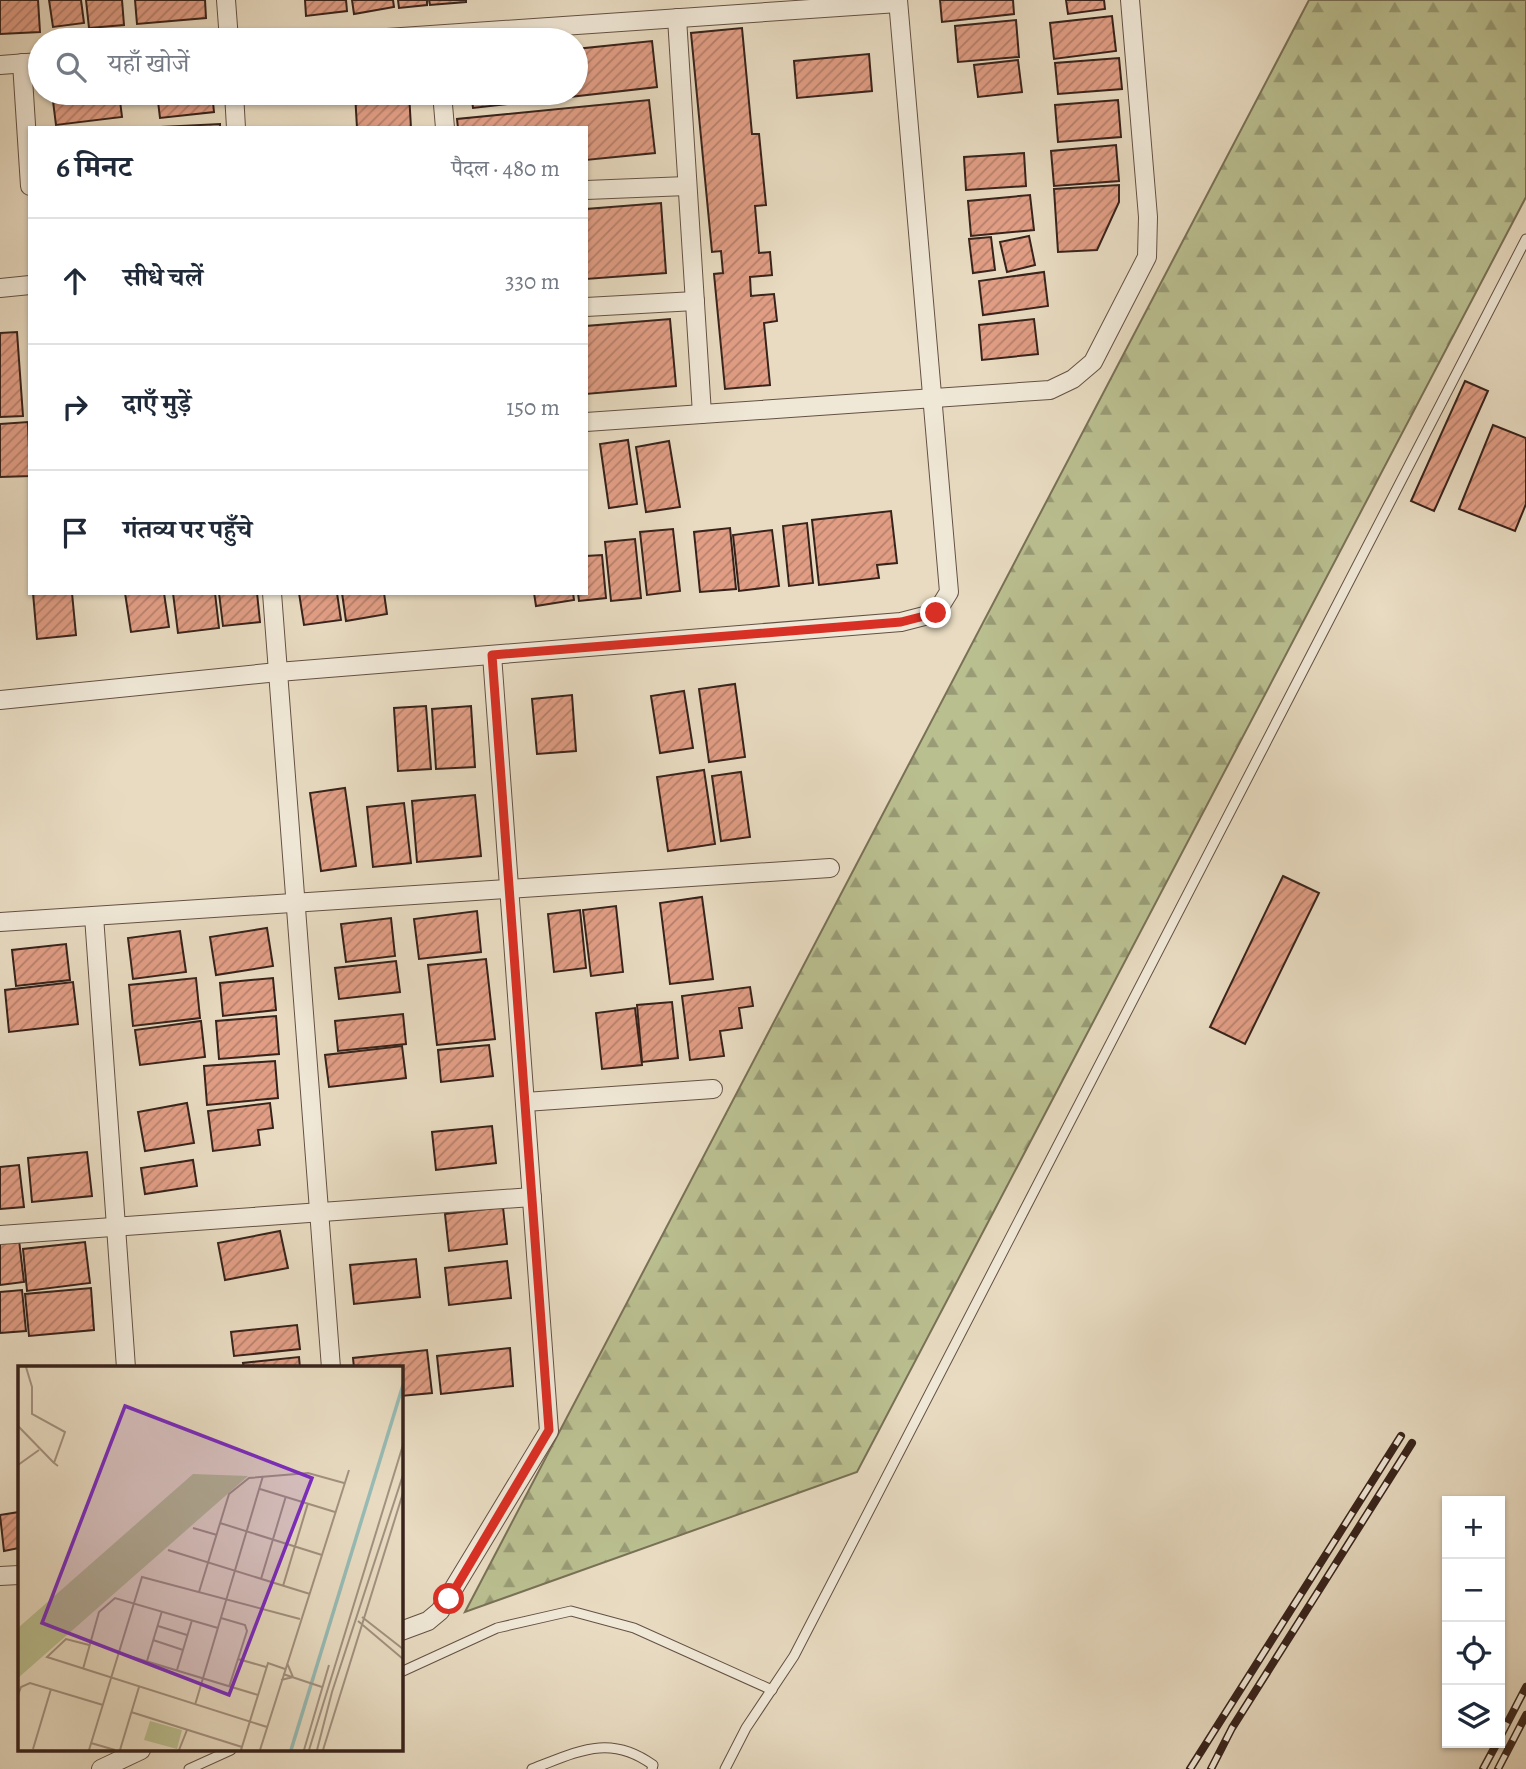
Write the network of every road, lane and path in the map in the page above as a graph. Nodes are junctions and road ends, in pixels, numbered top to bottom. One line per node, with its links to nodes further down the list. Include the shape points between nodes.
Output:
1 (226, 0): 5 (street)
2 (1130, 0): 22 (street, via 1148,217 1147,257 1093,362 1073,379 1051,390)
3 (898, 1): 4 (street); 22 (street)
4 (677, 18): 6 (street); 15 (street)
5 (228, 28)
6 (551, 28)
7 (22, 63): 8 (street); 9 (street); 14 (street)
8 (28, 63)
9 (0, 65)
10 (234, 105): 12 (street)
11 (443, 105): 13 (street)
12 (236, 126)
13 (444, 126)
14 (28, 155)
15 (687, 186): 16 (street); 20 (street)
16 (588, 190)
17 (1526, 239): 46 (lane, via 852,1545)
18 (28, 285): 19 (street)
19 (0, 288)
20 (695, 300): 21 (street); 23 (street)
21 (588, 306)
22 (932, 397): 23 (street); 26 (street, via 949,592 936,613 901,622)
23 (702, 414): 24 (street)
24 (588, 422)
25 (272, 595): 27 (street)
26 (492, 655): 27 (street); 30 (street)
27 (278, 672): 28 (street); 31 (street)
28 (0, 700)
29 (830, 868): 30 (street)
30 (509, 889): 31 (street); 35 (street)
31 (295, 903): 32 (street); 37 (street)
32 (94, 916): 33 (street); 38 (street)
33 (0, 922)
34 (713, 1089): 35 (street)
35 (525, 1102): 36 (street)
36 (532, 1197): 37 (street); 44 (street, via 549,1430 440,1611 428,1621)
37 (319, 1212): 38 (street); 41 (street)
38 (116, 1226): 39 (street); 40 (street)
39 (0, 1235)
40 (126, 1366)
41 (331, 1366)
42 (18, 1575): 43 (street)
43 (0, 1576)
44 (402, 1630)
45 (402, 1672): 46 (lane, via 496,1628 571,1611 634,1628)
46 (772, 1690): 53 (lane)
47 (137, 1752): 49 (street)
48 (227, 1752): 50 (lane)
49 (101, 1769)
50 (189, 1769)
51 (532, 1769): 52 (lane, via 590,1747 634,1752 653,1765)
52 (652, 1769)
53 (725, 1769)

